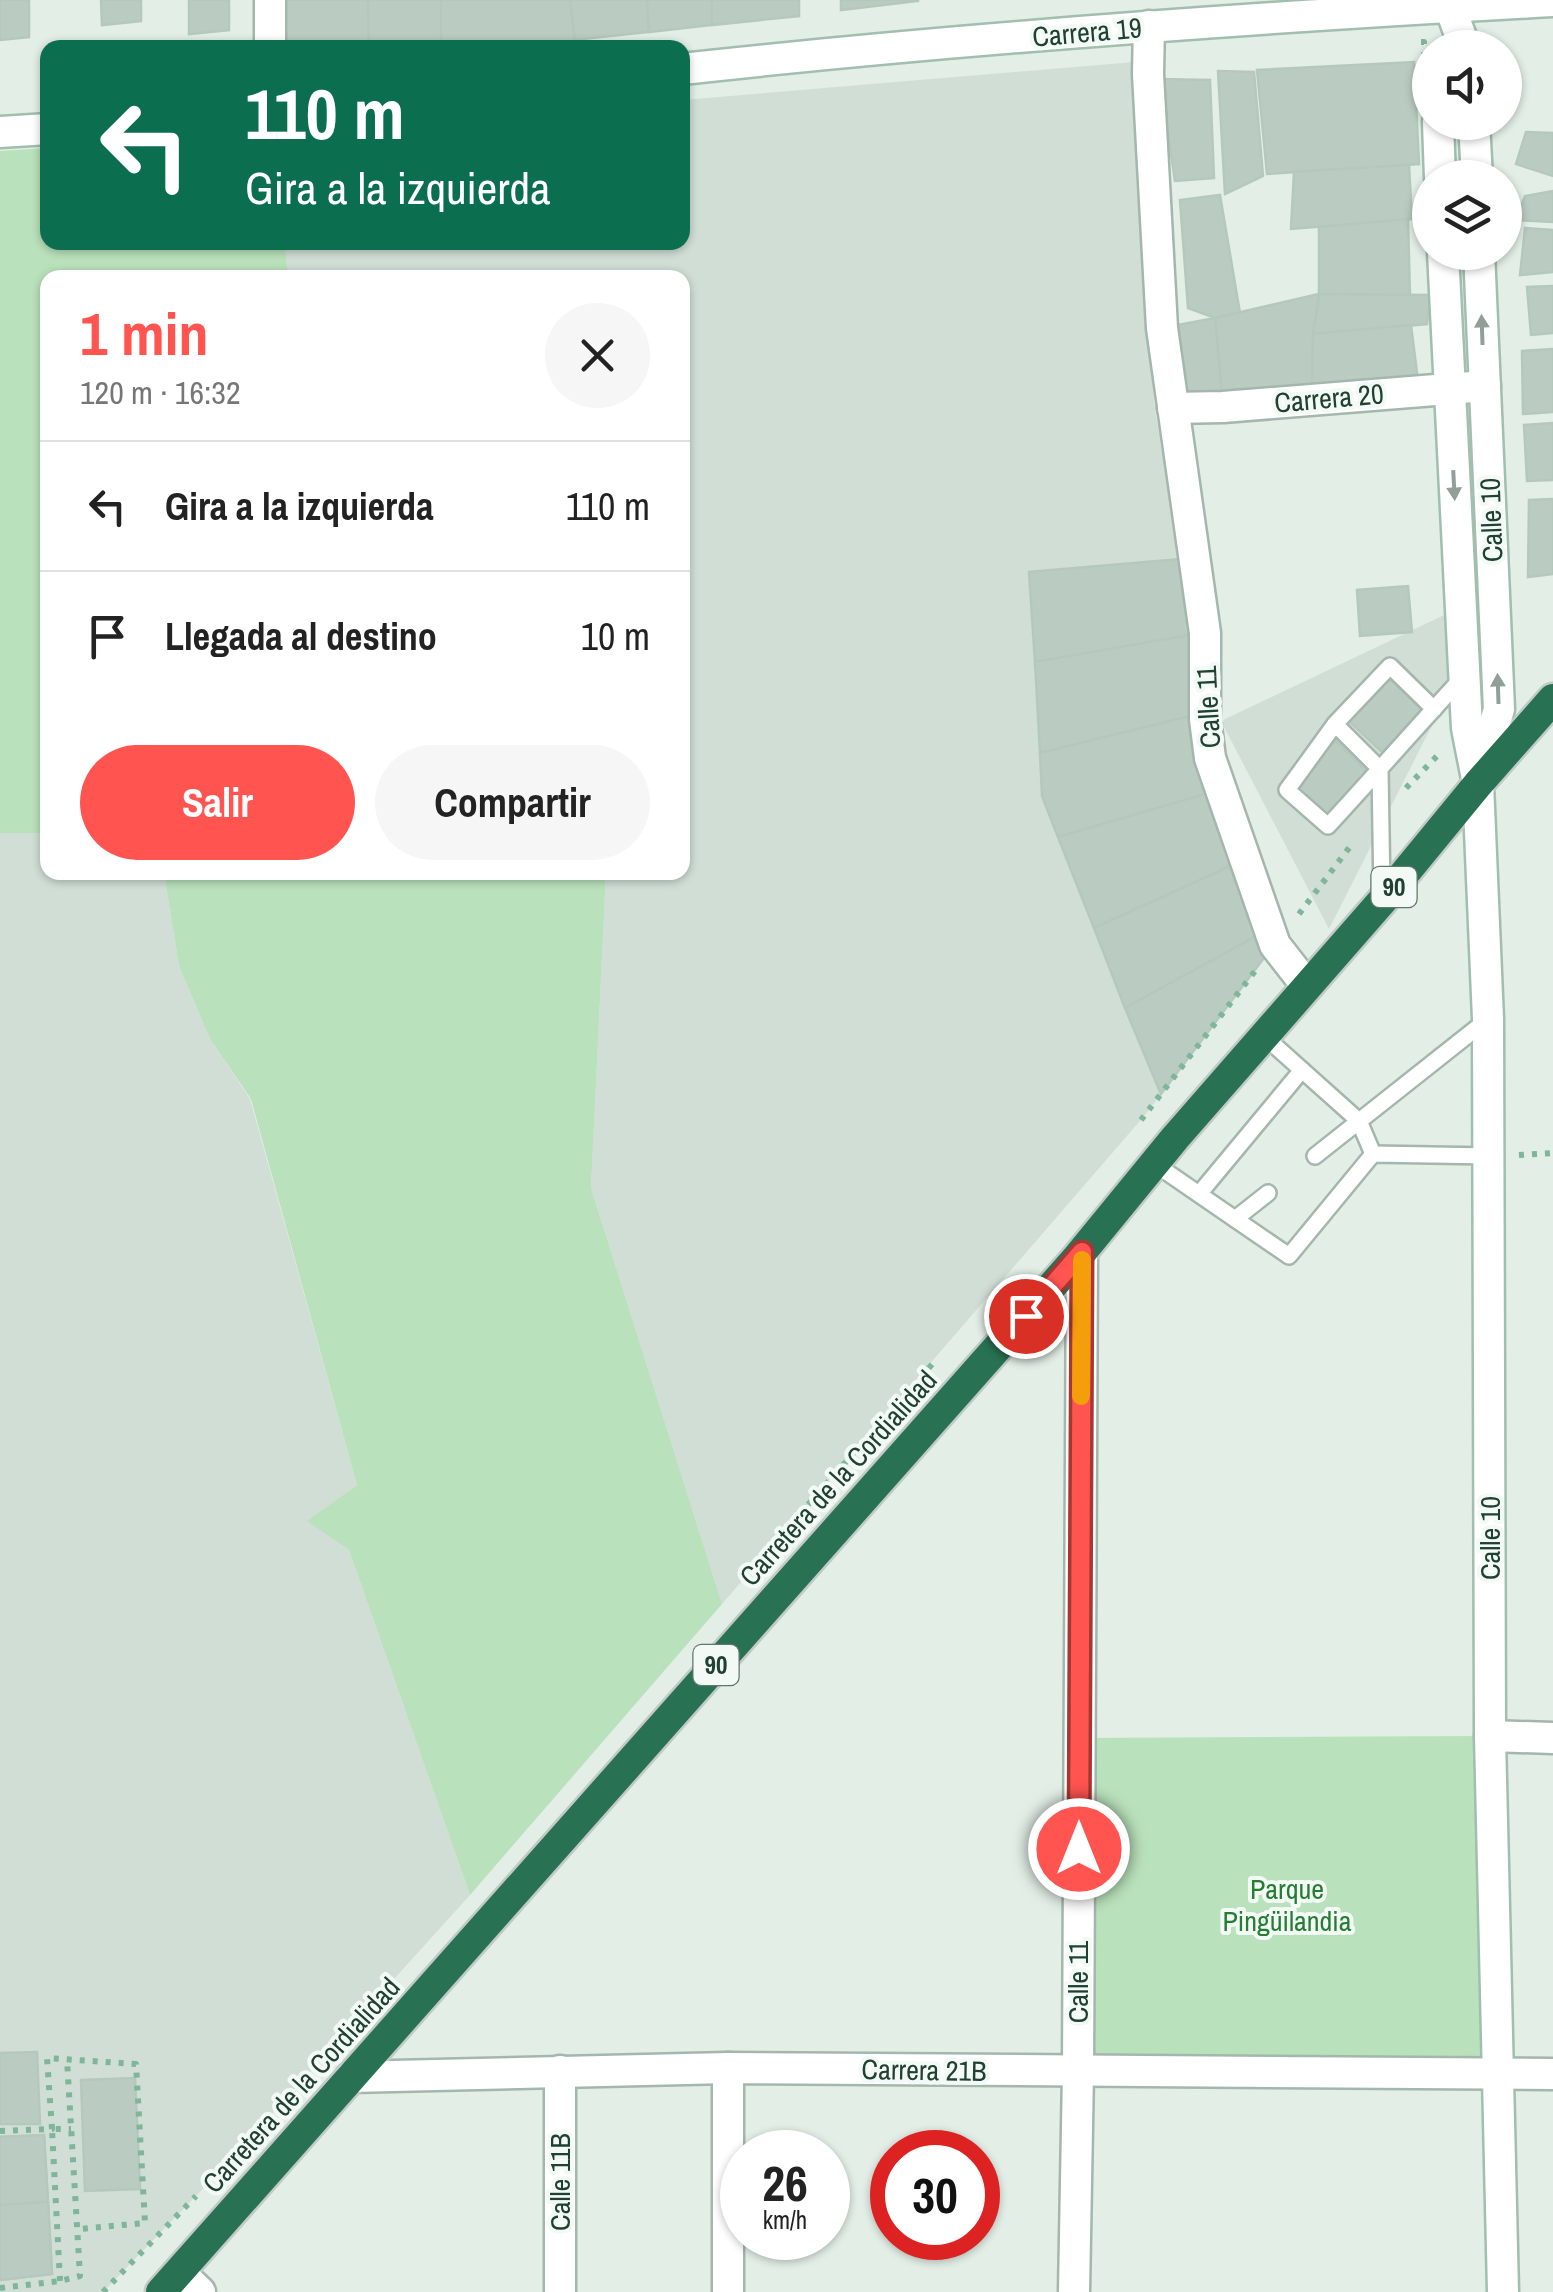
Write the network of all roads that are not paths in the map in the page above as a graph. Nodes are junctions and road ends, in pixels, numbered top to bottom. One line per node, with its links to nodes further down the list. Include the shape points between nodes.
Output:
1 (270, 0): 7 (street)
2 (1553, 1): 3 (street, Carrera 19)
3 (1450, 7): 4 (street, Carrera 19); 5 (street); 6 (street)
4 (1148, 26): 8 (street, Carrera 19); 15 (street, Calle 11, via 1162,328)
5 (1445, 30)
6 (1458, 30)
7 (270, 40)
8 (690, 68)
9 (40, 130): 10 (street)
10 (0, 132)
11 (1444, 270): 14 (street, Calle 10)
12 (1481, 270): 13 (street, Calle 10, one-way to 12)
13 (1485, 386): 14 (street, Carrera 20); 21 (street, Calle 10, one-way to 13, via 1498,709)
14 (1448, 388): 15 (street, Carrera 20); 16 (street, Calle 10, one-way to 16)
15 (1173, 408): 23 (street, Calle 11, via 1205,634 1210,758 1276,945)
16 (1457, 684): 18 (lane); 21 (street, Calle 10)
17 (1553, 699): 21 (highway, Carretera de la Cordialidad / 90)
18 (1434, 710): 19 (lane, via 1390,666); 20 (lane)
19 (1336, 724): 20 (lane); 20 (lane, via 1287,790 1328,826)
20 (1380, 769): 22 (lane)
21 (1478, 784): 22 (highway, Carretera de la Cordialidad / 90); 24 (street, Calle 10)
22 (1382, 901): 23 (highway, Carretera de la Cordialidad / 90)
23 (1307, 986): 25 (highway, Carretera de la Cordialidad / 90)
24 (1488, 1019): 27 (lane); 30 (street, Calle 10)
25 (1264, 1036): 26 (lane); 31 (highway, Carretera de la Cordialidad / 90)
26 (1302, 1070): 27 (lane); 33 (lane)
27 (1359, 1121): 28 (lane); 29 (lane)
28 (1373, 1154): 30 (lane); 34 (lane, via 1289,1256)
29 (1315, 1156)
30 (1490, 1156): 36 (street, Calle 10)
31 (1155, 1164): 33 (lane); 35 (highway, Carretera de la Cordialidad / 90)
32 (1268, 1193): 34 (lane)
33 (1198, 1194): 34 (lane)
34 (1235, 1219)
35 (1082, 1252): 40 (street, Calle 11); 43 (highway, Carretera de la Cordialidad / 90)
36 (1490, 1736): 37 (street); 41 (street, Calle 10)
37 (1553, 1738)
38 (728, 2068): 39 (street, Carrera 21B); 40 (street, Carrera 21B); 46 (street)
39 (560, 2071): 43 (street, Carrera 21B); 45 (street, Calle 11B)
40 (1078, 2072): 41 (street, Carrera 21B); 47 (street, Calle 11)
41 (1497, 2074): 42 (street, Carrera 21B); 48 (street, Calle 10)
42 (1553, 2074)
43 (351, 2077): 44 (highway, Carretera de la Cordialidad / 90)
44 (180, 2285)
45 (560, 2292)
46 (728, 2292)
47 (1074, 2292)
48 (1503, 2292)

